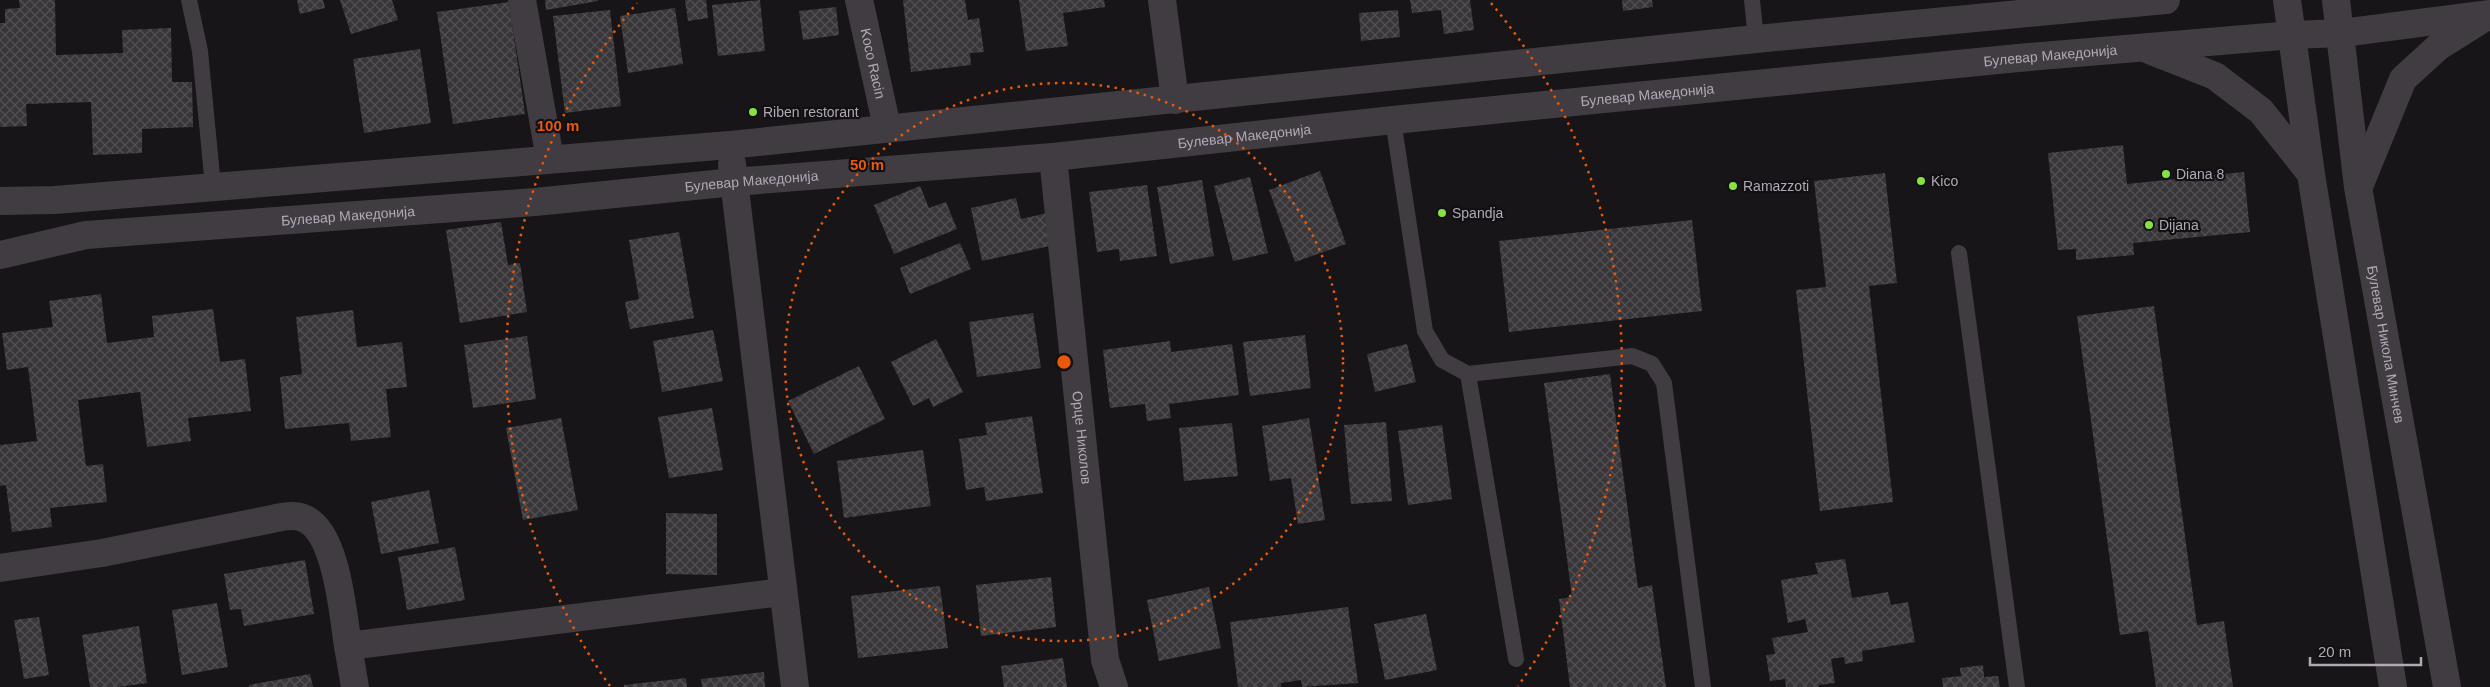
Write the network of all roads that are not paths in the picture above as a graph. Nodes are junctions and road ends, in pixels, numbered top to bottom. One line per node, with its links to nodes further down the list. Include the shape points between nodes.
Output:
1 (189, 0): 23 (lane, via 200,51)
2 (522, 0): 20 (street)
3 (859, 0): 17 (street, Koco Racin)
4 (1162, 0): 15 (street)
5 (1752, 0): 13 (lane)
6 (2166, 0): 9 (street)
7 (2287, 0): 12 (street)
8 (2336, 0): 11 (street, Булевар Никола Минчев)
9 (2123, 2): 13 (street)
10 (2490, 14): 11 (street, Булевар Македонија); 24 (street, via 2438,47 2403,79)
11 (2342, 33): 12 (street, Булевар Македонија); 24 (street, Булевар Никола Минчев)
12 (2292, 35): 14 (street, Булевар Македонија); 21 (street)
13 (1756, 39): 15 (street)
14 (2142, 48): 16 (street, Булевар Македонија); 21 (street, via 2215,76 2261,112)
15 (1175, 100): 17 (street)
16 (1393, 120): 19 (street, Булевар Македонија); 28 (lane, via 1425,331 1442,360)
17 (887, 127): 18 (street)
18 (730, 145): 20 (street); 22 (street)
19 (1054, 157): 22 (street, Булевар Македонија); 35 (street, Орце Николов, via 1105,660)
20 (550, 159): 23 (street)
21 (2311, 174): 38 (street)
22 (734, 182): 27 (street, Булевар Македонија, via 535,202 86,236); 30 (street)
23 (213, 186): 25 (street, via 55,200)
24 (2358, 187): 39 (street, Булевар Никола Минчев)
25 (0, 201)
26 (1958, 253): 37 (lane)
27 (0, 255)
28 (1468, 374): 32 (lane); 36 (lane, via 1632,356 1652,364 1664,383)
29 (0, 568): 31 (street, via 102,553 288,516 304,518 321,532 331,553)
30 (782, 592): 31 (street); 34 (street)
31 (348, 646): 33 (street)
32 (1516, 659)
33 (355, 687)
34 (795, 687)
35 (1114, 687)
36 (1703, 687)
37 (2017, 687)
38 (2393, 687)
39 (2447, 687)

